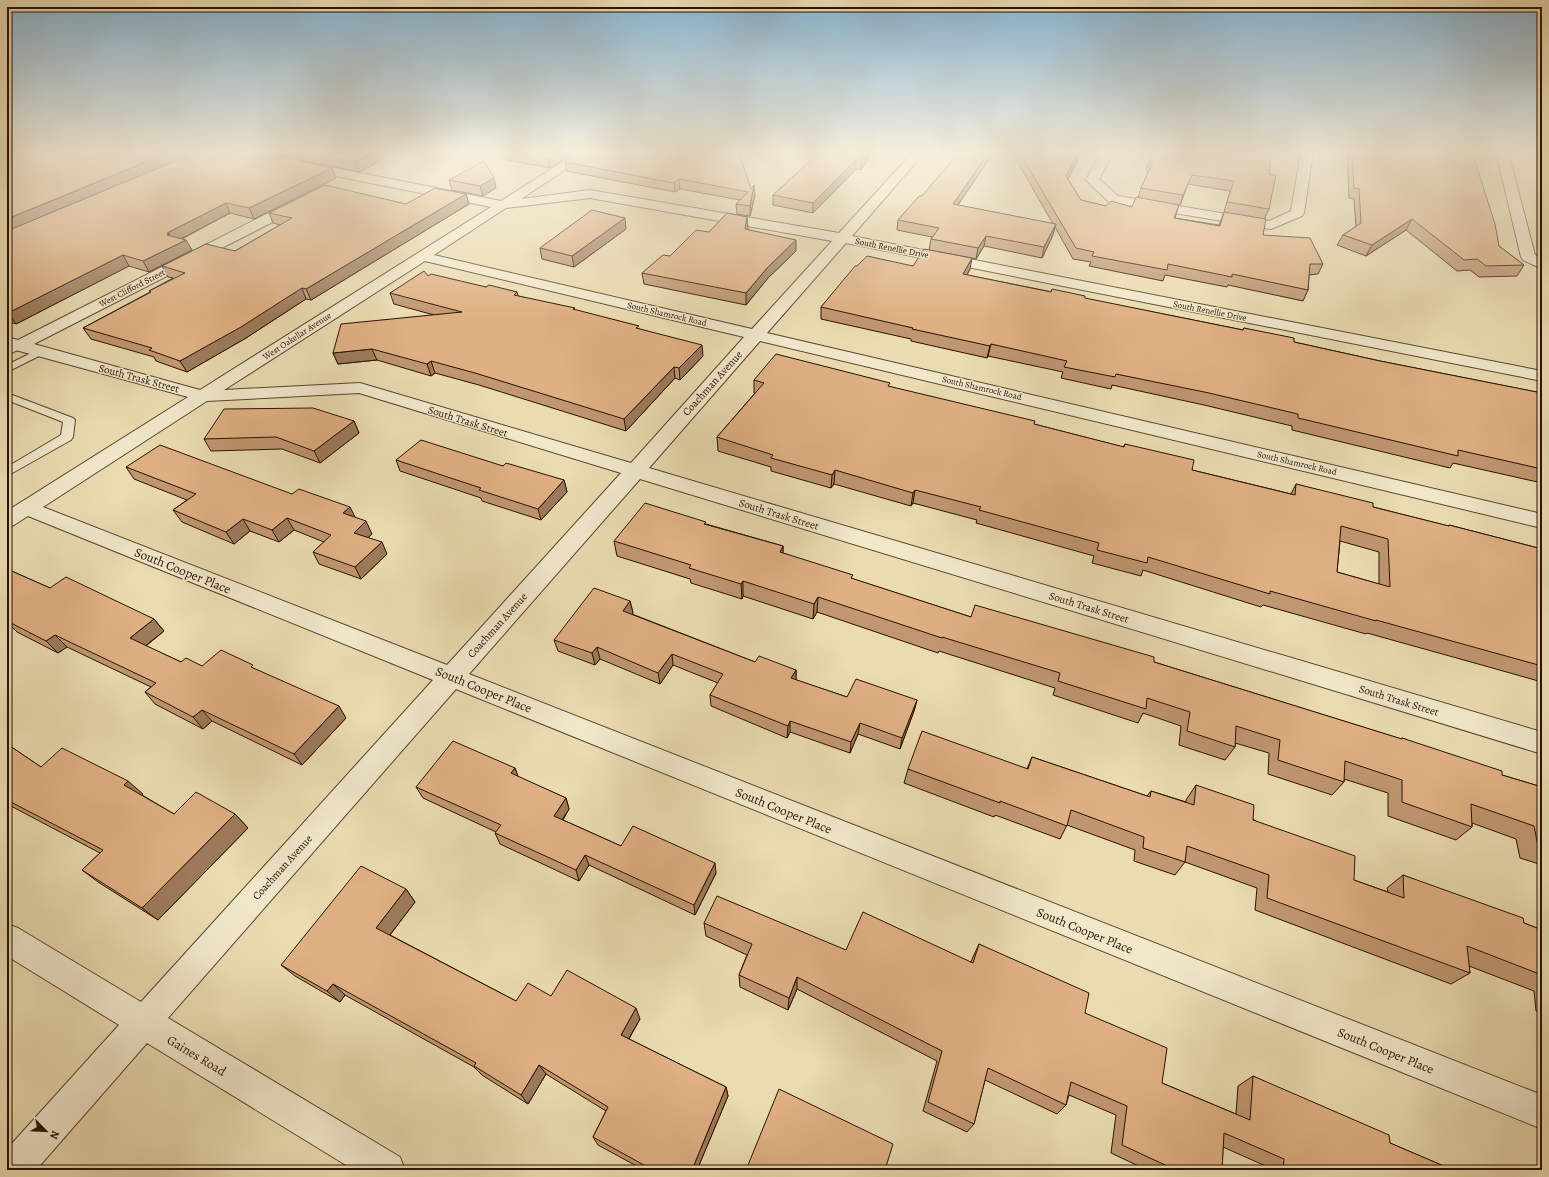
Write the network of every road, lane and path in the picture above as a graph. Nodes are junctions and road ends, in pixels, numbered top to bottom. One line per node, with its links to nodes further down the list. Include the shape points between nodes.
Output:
1 (292, 207): 12 (street, West Clifford Street)
2 (500, 207): 9 (street, West Oakellar Avenue)
3 (664, 207): 8 (street, South Renellie Drive)
4 (869, 207): 8 (street, Coachman Avenue)
5 (1162, 207): 6 (street, via 1271,225 1297,213)
6 (1298, 207)
7 (1516, 207): 10 (street, via 1528,257)
8 (841, 238): 11 (street, Coachman Avenue); 15 (street, South Renellie Drive)
9 (422, 256): 11 (street, South Shamrock Road); 17 (street, West Oakellar Avenue)
10 (1542, 264)
11 (756, 335): 18 (street, Coachman Avenue); 21 (street, South Shamrock Road)
12 (11, 347): 13 (street, South Trask Street)
13 (39, 352): 14 (lane); 17 (street, South Trask Street)
14 (7, 369)
15 (1542, 376)
16 (7, 396): 19 (lane, via 69,420 67,437)
17 (203, 396): 18 (street, South Trask Street, via 360,388); 20 (street, West Oakellar Avenue)
18 (634, 471): 22 (street, Coachman Avenue); 23 (street, South Trask Street)
19 (7, 472)
20 (17, 514): 22 (street, South Cooper Place)
21 (1542, 521)
22 (451, 676): 25 (street, Coachman Avenue); 26 (street, South Cooper Place)
23 (1542, 743)
24 (7, 939): 25 (street, Gaines Road)
25 (144, 1022): 27 (street, Coachman Avenue); 28 (street, Gaines Road)
26 (1542, 1112)
27 (12, 1170)
28 (387, 1170)

